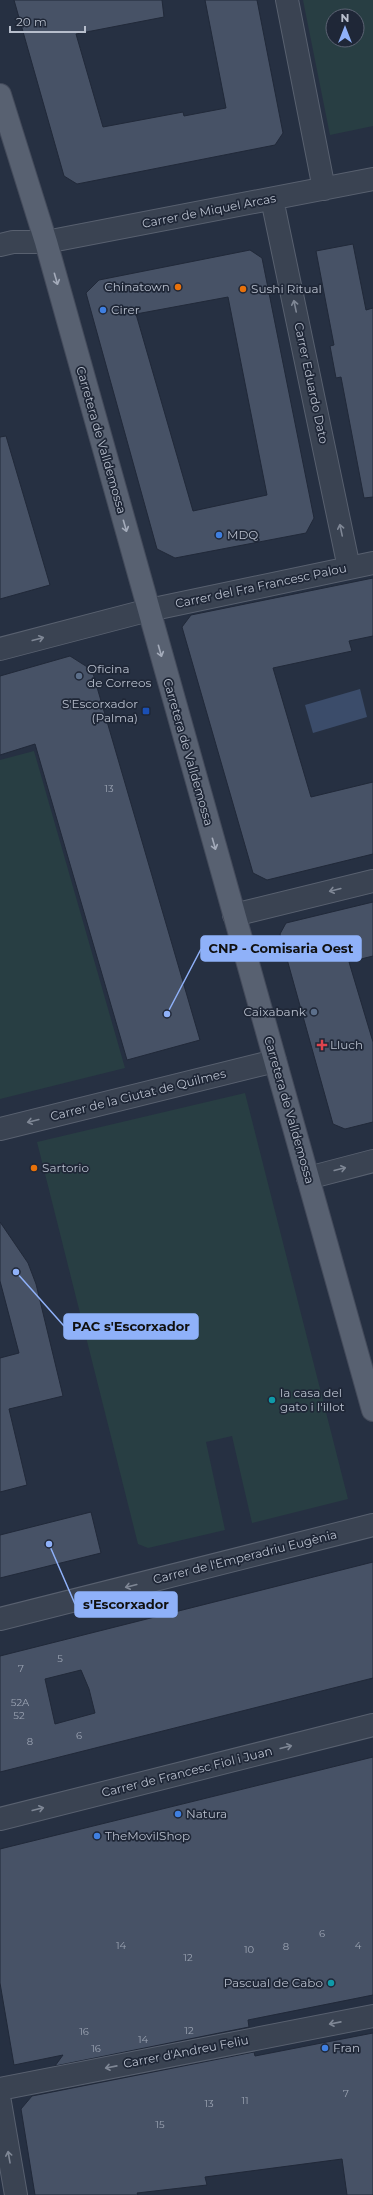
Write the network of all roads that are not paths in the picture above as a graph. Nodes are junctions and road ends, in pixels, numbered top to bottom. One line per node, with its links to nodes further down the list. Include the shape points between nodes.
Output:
1 (287, 0): 4 (street)
2 (0, 95): 6 (main road, Carretera de Valldemossa)
3 (373, 179): 4 (street, Carrer de Miquel Arcas)
4 (324, 189): 5 (street, Carrer de Miquel Arcas)
5 (272, 199): 6 (street, Carrer de Miquel Arcas); 9 (street, Carrer Eduardo Dato, one-way to 5)
6 (46, 242): 7 (street, Carrer de Miquel Arcas, via 13,242); 10 (main road, Carretera de Valldemossa, one-way to 10)
7 (0, 245)
8 (373, 563): 9 (street, Carrer del Fra Francesc Palou)
9 (349, 568): 10 (street, Carrer del Fra Francesc Palou)
10 (149, 610): 11 (street, Carrer del Fra Francesc Palou, one-way to 10); 13 (main road, Carretera de Valldemossa, one-way to 13)
11 (0, 649)
12 (373, 881): 13 (street, one-way to 13)
13 (234, 915): 14 (main road, Carretera de Valldemossa)
14 (275, 1061): 15 (street, Carrer de la Ciutat de Quilmes, one-way to 15); 17 (main road, Carretera de Valldemossa)
15 (0, 1129)
16 (373, 1161): 17 (street, one-way to 16)
17 (308, 1178): 18 (main road, Carretera de Valldemossa)
18 (373, 1410)
19 (373, 1525): 20 (street, Carrer de l'Emperadriu Eugènia, one-way to 20)
20 (0, 1619)
21 (373, 1725): 22 (street, Carrer de Francesc Fiol i Juan, one-way to 21)
22 (0, 1819)
23 (373, 2016): 24 (street, Carrer d'Andreu Feliu, one-way to 24)
24 (0, 2089)
25 (0, 2102): 26 (street, one-way to 25)
26 (16, 2195)

